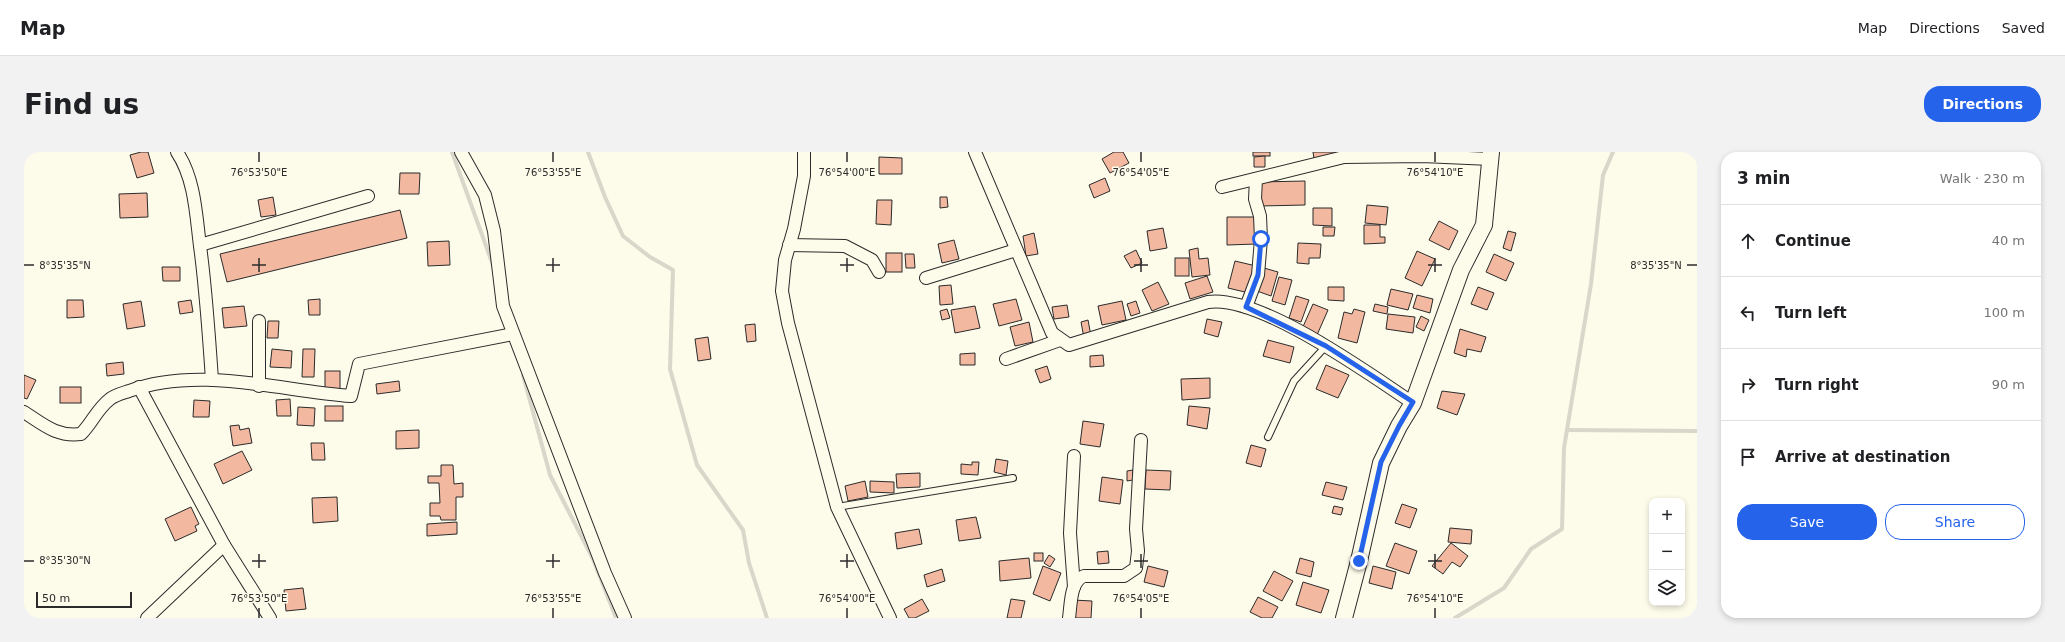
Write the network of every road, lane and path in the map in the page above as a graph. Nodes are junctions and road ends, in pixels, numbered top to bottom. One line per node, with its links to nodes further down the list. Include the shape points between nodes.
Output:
1 (177, 152): 9 (street, via 186,170 197,208)
2 (461, 152): 16 (street, via 485,195 494,232 503,306)
3 (804, 152): 10 (street, via 804,176)
4 (975, 152): 11 (street)
5 (1491, 156): 6 (street, via 1344,157); 23 (main road, via 1484,225 1461,270)
6 (1256, 179): 7 (street); 14 (street, via 1255,199 1260,216 1261,239 1258,275)
7 (1222, 187)
8 (368, 196): 9 (street)
9 (200, 245): 20 (street, via 205,277)
10 (789, 245): 12 (street, via 845,246 872,260); 29 (street, via 782,291 788,323)
11 (1016, 250): 13 (street); 17 (street, via 1052,333)
12 (879, 272)
13 (926, 278)
14 (1246, 307): 17 (street, via 1219,301 1208,302 1082,342 1069,345); 18 (street)
15 (259, 321): 21 (street)
16 (513, 334): 21 (street, via 359,364 351,396); 34 (street)
17 (1060, 340): 19 (street)
18 (1326, 346): 23 (street); 25 (lane, via 1294,381)
19 (1006, 359)
20 (212, 380): 21 (street); 22 (street, via 175,380)
21 (259, 386)
22 (139, 387): 24 (street, via 111,398 100,407 81,434 70,436 57,433); 30 (street)
23 (1413, 402): 37 (main road, via 1381,462)
24 (24, 412)
25 (1268, 437)
26 (1141, 440): 31 (street, via 1136,568 1124,576 1084,576 1076,580)
27 (1074, 456): 31 (street, via 1070,533)
28 (1013, 478): 29 (lane)
29 (837, 507): 35 (street)
30 (224, 545): 32 (street); 33 (street)
31 (1074, 587): 36 (street)
32 (148, 618)
33 (270, 618)
34 (624, 618)
35 (890, 618)
36 (1069, 618)
37 (1344, 618)

